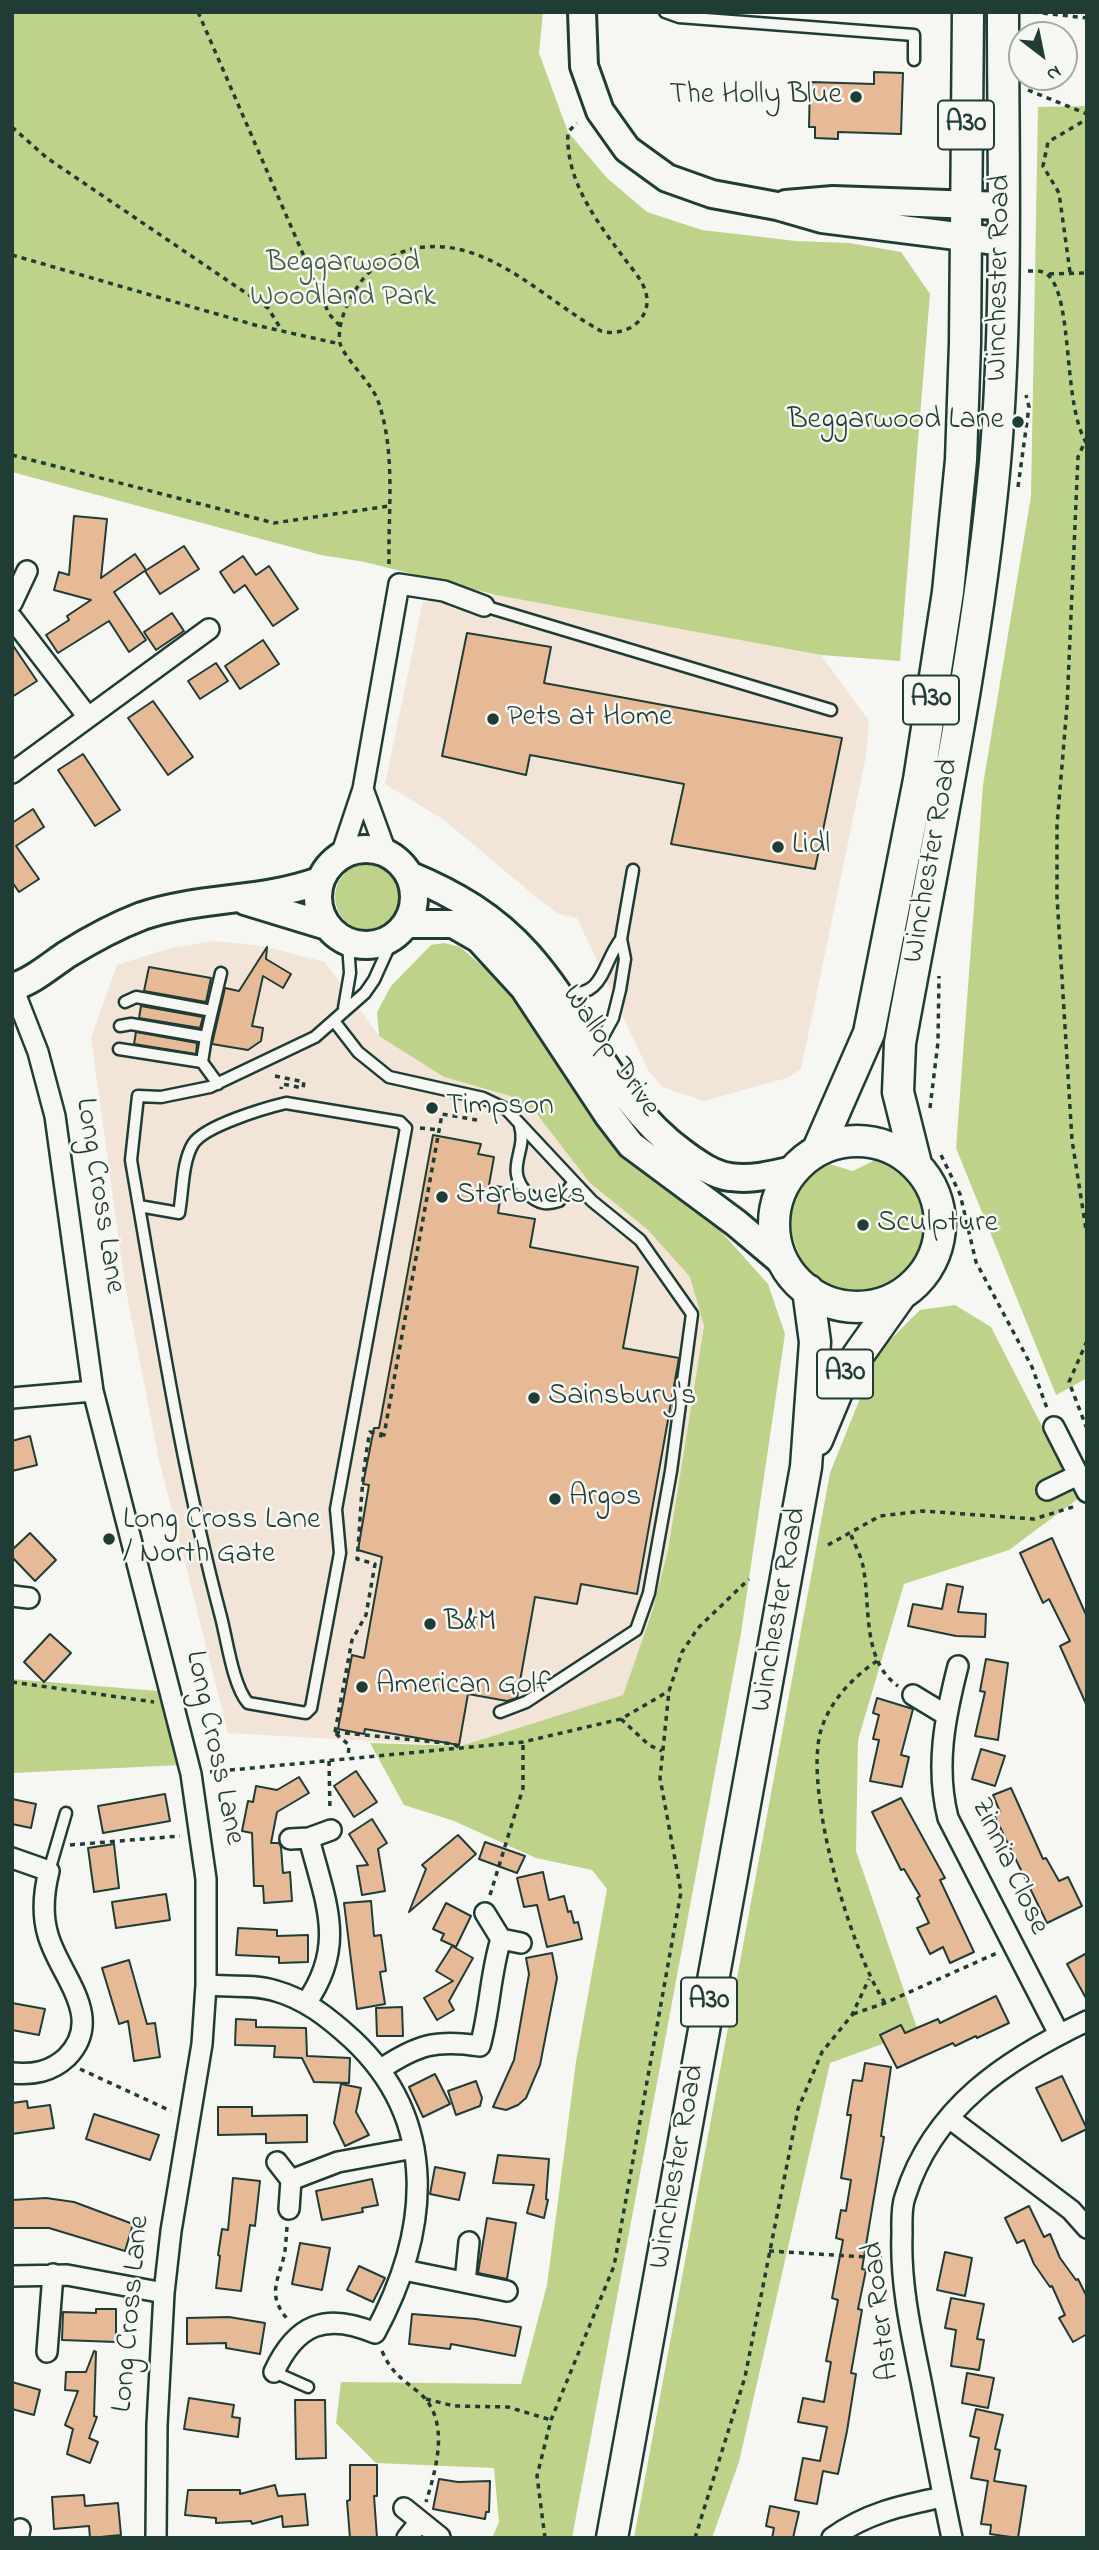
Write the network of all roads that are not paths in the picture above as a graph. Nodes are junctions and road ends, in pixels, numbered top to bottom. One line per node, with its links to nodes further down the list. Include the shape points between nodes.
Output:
1 (582, 12): 7 (street, via 587,81 600,111 627,149 680,184)
2 (665, 12): 5 (lane, via 679,17 914,35)
3 (968, 12): 6 (main road, Winchester Road / A30)
4 (1003, 12): 8 (main road, Winchester Road / A30)
5 (914, 60)
6 (964, 205): 7 (street, via 807,200); 8 (street); 9 (main road, Winchester Road / A30)
7 (777, 206): 9 (street, via 822,219)
8 (1003, 206): 10 (main road, Winchester Road / A30)
9 (965, 239): 10 (street); 44 (main road, Winchester Road / A30, via 961,460 948,592 919,780 869,1033)
10 (1004, 242): 45 (main road, Winchester Road / A30, via 999,413 979,588 900,1043 898,1093)
11 (27, 570): 12 (street)
12 (12, 603)
13 (484, 606): 16 (lane); 19 (street, Wallop Drive, via 444,591 398,584)
14 (12, 618): 17 (street)
15 (209, 629): 17 (street)
16 (831, 710)
17 (88, 717): 18 (street, via 25,751)
18 (12, 773)
19 (363, 789): 20 (street, Wallop Drive); 21 (street, Wallop Drive)
20 (386, 852): 21 (street, via 365,850); 23 (street, Wallop Drive)
21 (340, 858): 24 (street, Wallop Drive)
22 (633, 870): 28 (lane)
23 (409, 875): 27 (street, via 414,899); 32 (street, Wallop Drive, via 446,890 499,926)
24 (320, 881): 25 (street); 26 (street, via 320,912)
25 (240, 899): 26 (street); 31 (street, via 203,900 140,917)
26 (327, 926): 29 (street)
27 (399, 931): 29 (street, Wallop Drive, via 366,945); 34 (lane, via 365,993); 49 (street, Wallop Drive, via 453,924 485,945 524,988 631,1145)
28 (621, 939): 32 (lane, via 594,987 582,993); 40 (lane, via 625,959 617,1006)
29 (348, 943): 34 (lane, via 350,974)
30 (220, 973): 35 (lane)
31 (13, 988): 52 (street, Long Cross Lane, via 38,1052 55,1116)
32 (556, 993): 40 (street, Wallop Drive)
33 (125, 1002): 35 (lane, via 136,997)
34 (344, 1008): 36 (lane)
35 (212, 1011): 38 (lane)
36 (334, 1021): 42 (lane, via 315,1037); 43 (lane, via 358,1052 389,1077 496,1102)
37 (120, 1026): 38 (lane)
38 (206, 1037): 41 (lane)
39 (119, 1049): 41 (lane)
40 (594, 1052): 46 (street, Wallop Drive, via 641,1117 694,1161 731,1178)
41 (202, 1062): 42 (lane)
42 (218, 1084): 48 (lane, via 178,1095 138,1096 131,1160)
43 (518, 1121): 47 (lane); 47 (lane, via 522,1134 516,1173 531,1198 559,1202)
44 (819, 1147): 45 (main road, via 849,1140 873,1141); 46 (main road)
45 (925, 1154): 51 (main road, via 941,1230 925,1271)
46 (793, 1170): 49 (main road, via 781,1194 776,1223)
47 (574, 1182): 60 (lane, via 649,1250 692,1314 671,1471 649,1593 636,1630 526,1702)
48 (139, 1206): 48 (lane, via 194,1513 243,1698 248,1703 306,1713 311,1708 339,1563 342,1543 335,1520 406,1128 400,1122 286,1103 208,1132 194,1143 179,1213)
49 (787, 1266): 50 (main road)
50 (808, 1290): 51 (main road, via 831,1305 851,1309 880,1305); 55 (main road, Winchester Road / A30, via 815,1342)
51 (904, 1292): 55 (main road, Winchester Road / A30, via 844,1375)
52 (93, 1391): 53 (street); 69 (street, Long Cross Lane, via 191,1774 206,1878)
53 (12, 1398)
54 (1054, 1427): 57 (street)
55 (807, 1466): 96 (main road, Winchester Road / A30)
56 (1047, 1490): 57 (street)
57 (1082, 1490)
58 (958, 1666): 61 (street, Zinnia Close)
59 (913, 1695): 61 (street)
60 (500, 1712)
61 (946, 1715): 72 (street, Zinnia Close, via 941,1790 948,1818)
62 (66, 1813): 65 (lane)
63 (331, 1830): 70 (street, via 299,1838 331,1922 323,1972)
64 (12, 1858): 65 (street)
65 (49, 1871): 74 (street, via 44,1908 48,1936 83,2018 76,2045 63,2061 34,2074)
66 (485, 1913): 67 (street)
67 (501, 1939): 68 (street); 73 (street, via 480,2046 428,2044)
68 (521, 1943)
69 (206, 1985): 70 (street, via 273,1990); 87 (street, Long Cross Lane, via 202,2044)
70 (306, 2003): 73 (street, via 344,2031)
71 (1087, 2021): 72 (street)
72 (1059, 2034): 75 (street, Aster Road, via 1001,2067)
73 (381, 2069): 76 (street, via 407,2122)
74 (12, 2073)
75 (949, 2118): 80 (street, via 1071,2210); 91 (street, Aster Road, via 913,2174 903,2200 901,2259)
76 (414, 2148): 78 (street, via 338,2162); 82 (street, via 418,2199)
77 (277, 2162): 78 (street)
78 (291, 2180): 79 (street)
79 (289, 2209)
80 (1087, 2228)
81 (469, 2242): 85 (street)
82 (404, 2270): 85 (street); 89 (street, via 375,2333 336,2323 320,2325 300,2333)
83 (54, 2274): 84 (street); 87 (street); 88 (street)
84 (12, 2276)
85 (465, 2282): 86 (street)
86 (507, 2291)
87 (164, 2293): 94 (street, Long Cross Lane)
88 (47, 2352)
89 (274, 2372): 90 (lane)
90 (308, 2388)
91 (943, 2497): 97 (street, via 893,2507); 98 (street, Aster Road)
92 (404, 2508): 93 (street)
93 (413, 2530): 95 (street)
94 (156, 2538)
95 (440, 2538)
96 (612, 2538)
97 (832, 2538)
98 (952, 2538)

